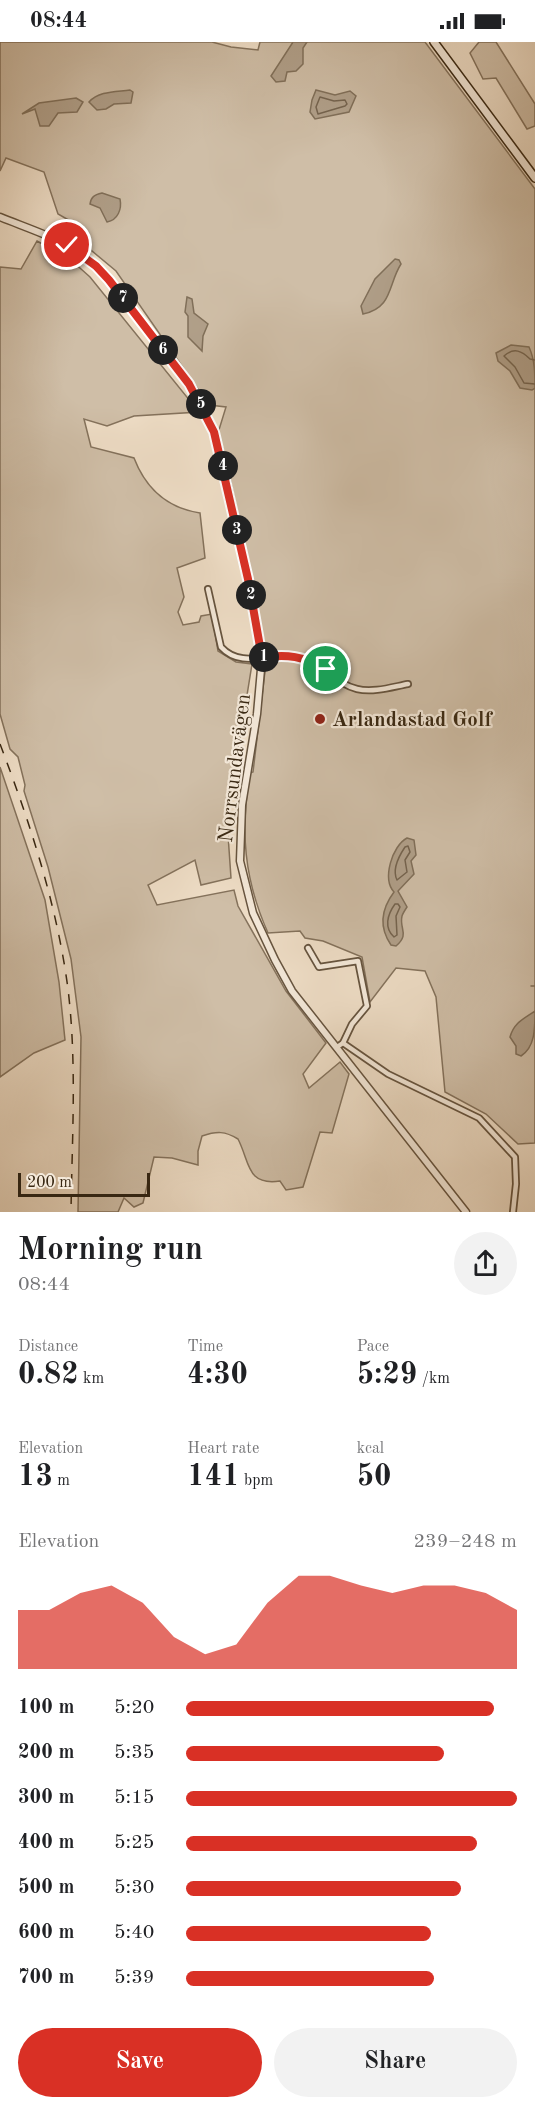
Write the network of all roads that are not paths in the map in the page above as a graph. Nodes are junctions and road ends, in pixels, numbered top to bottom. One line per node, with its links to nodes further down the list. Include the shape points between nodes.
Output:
1 (436, 44): 2 (main road)
2 (535, 178)
3 (0, 217): 5 (street, Norrsundavägen, via 67,245 96,266 199,400 221,455)
4 (208, 589): 5 (street, via 221,647 239,659)
5 (262, 658): 6 (street, via 289,656 311,660 356,689); 8 (street, Norrsundavägen, via 242,805 240,861 248,897 275,960 292,991)
6 (408, 684)
7 (308, 948): 8 (street, via 319,967 358,961 367,1006)
8 (340, 1045): 9 (street, Norrsundavägen); 10 (street, via 388,1074 479,1118 515,1156)
9 (466, 1212)
10 (513, 1212)

